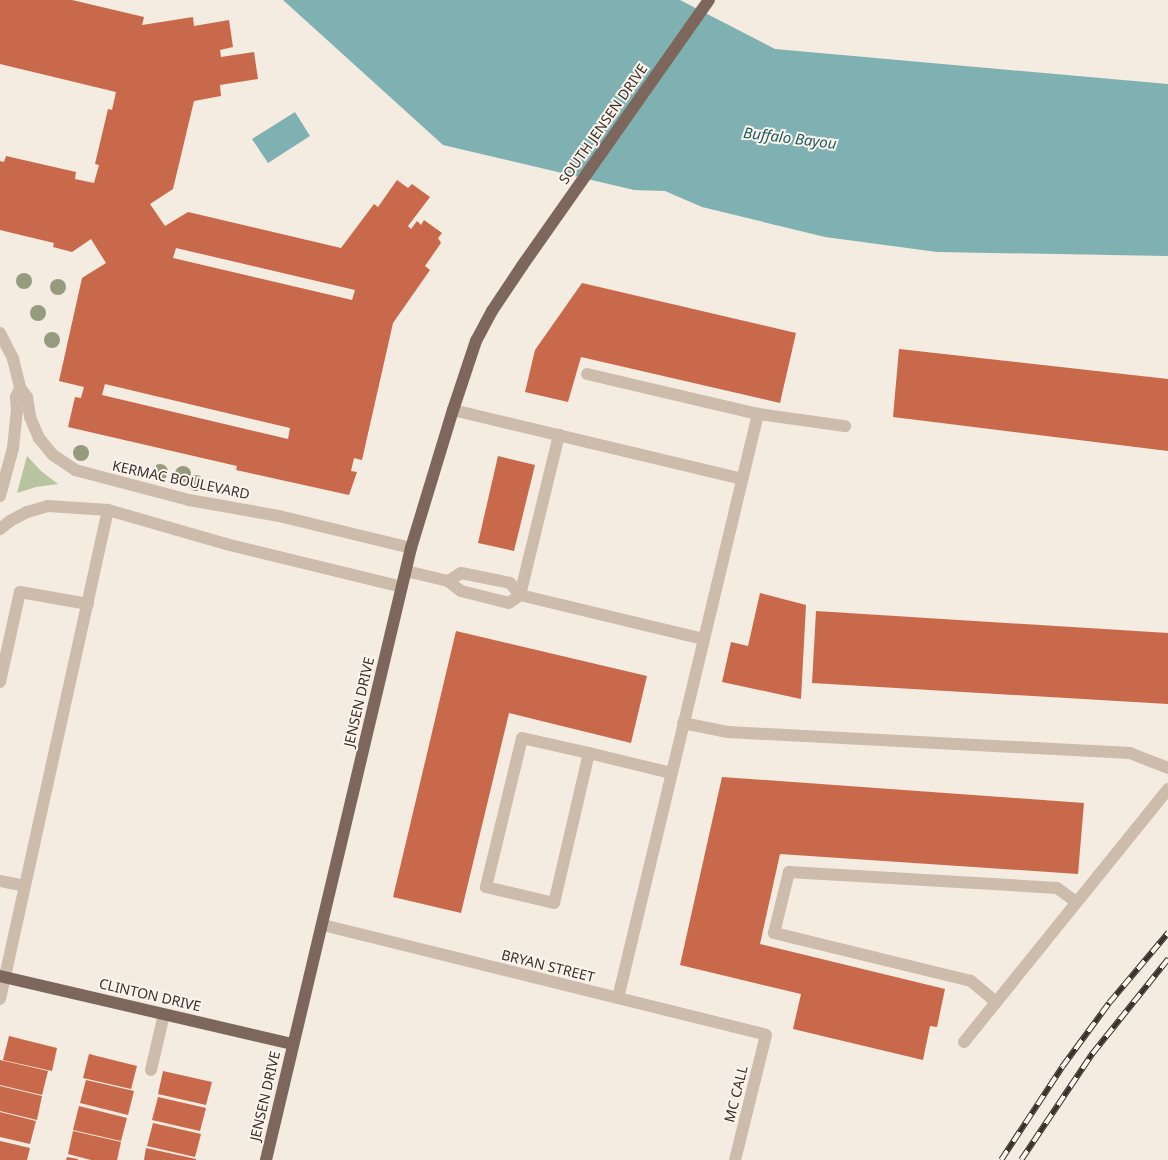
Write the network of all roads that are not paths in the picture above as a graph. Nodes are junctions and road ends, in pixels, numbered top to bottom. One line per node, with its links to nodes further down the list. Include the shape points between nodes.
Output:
1 (709, 0): 2 (main road, SOUTH JENSEN DRIVE)
2 (522, 266): 6 (main road, JENSEN DRIVE, via 476,341)
3 (0, 333): 5 (street, via 13,359)
4 (587, 374): 7 (street)
5 (20, 388): 11 (street, via 16,398 18,412 13,448); 14 (street, KERMAC BOULEVARD, via 27,397 30,417 43,444 64,464 81,473)
6 (453, 410): 9 (street); 14 (main road, JENSEN DRIVE)
7 (758, 414): 8 (street); 10 (street)
8 (846, 426)
9 (559, 435): 10 (street); 18 (street)
10 (742, 478): 20 (street)
11 (0, 496)
12 (108, 510): 13 (street, via 48,506 27,512); 17 (street, via 226,544); 19 (street)
13 (0, 529)
14 (411, 548): 15 (main road, JENSEN DRIVE)
15 (406, 571): 16 (street); 17 (main road, JENSEN DRIVE)
16 (448, 581): 18 (street, via 461,591 509,603); 18 (street, via 461,573 510,583)
17 (402, 587): 30 (main road, JENSEN DRIVE)
18 (520, 595): 20 (street)
19 (88, 604): 21 (street, via 20,592); 28 (street)
20 (703, 639): 22 (street)
21 (0, 682)
22 (683, 724): 24 (street, via 728,732 1130,753); 25 (street)
23 (589, 753): 23 (street, via 522,738 486,887 554,903); 25 (street)
24 (1168, 768)
25 (671, 773): 32 (street)
26 (1168, 789): 29 (street)
27 (0, 880): 28 (street)
28 (25, 886): 31 (street)
29 (1076, 902): 34 (street); 34 (street, via 1057,888 789,872 774,933 971,981)
30 (323, 925): 32 (street, BRYAN STREET); 38 (main road, JENSEN DRIVE)
31 (3, 976): 33 (street); 35 (main road, CLINTON DRIVE)
32 (618, 998): 36 (street, BRYAN STREET)
33 (0, 999)
34 (996, 1002): 37 (street)
35 (164, 1014): 38 (main road, CLINTON DRIVE); 39 (street)
36 (766, 1035): 41 (street, MC CALL)
37 (964, 1042)
38 (293, 1044): 40 (main road, JENSEN DRIVE)
39 (151, 1070)
40 (266, 1160)
41 (735, 1160)

